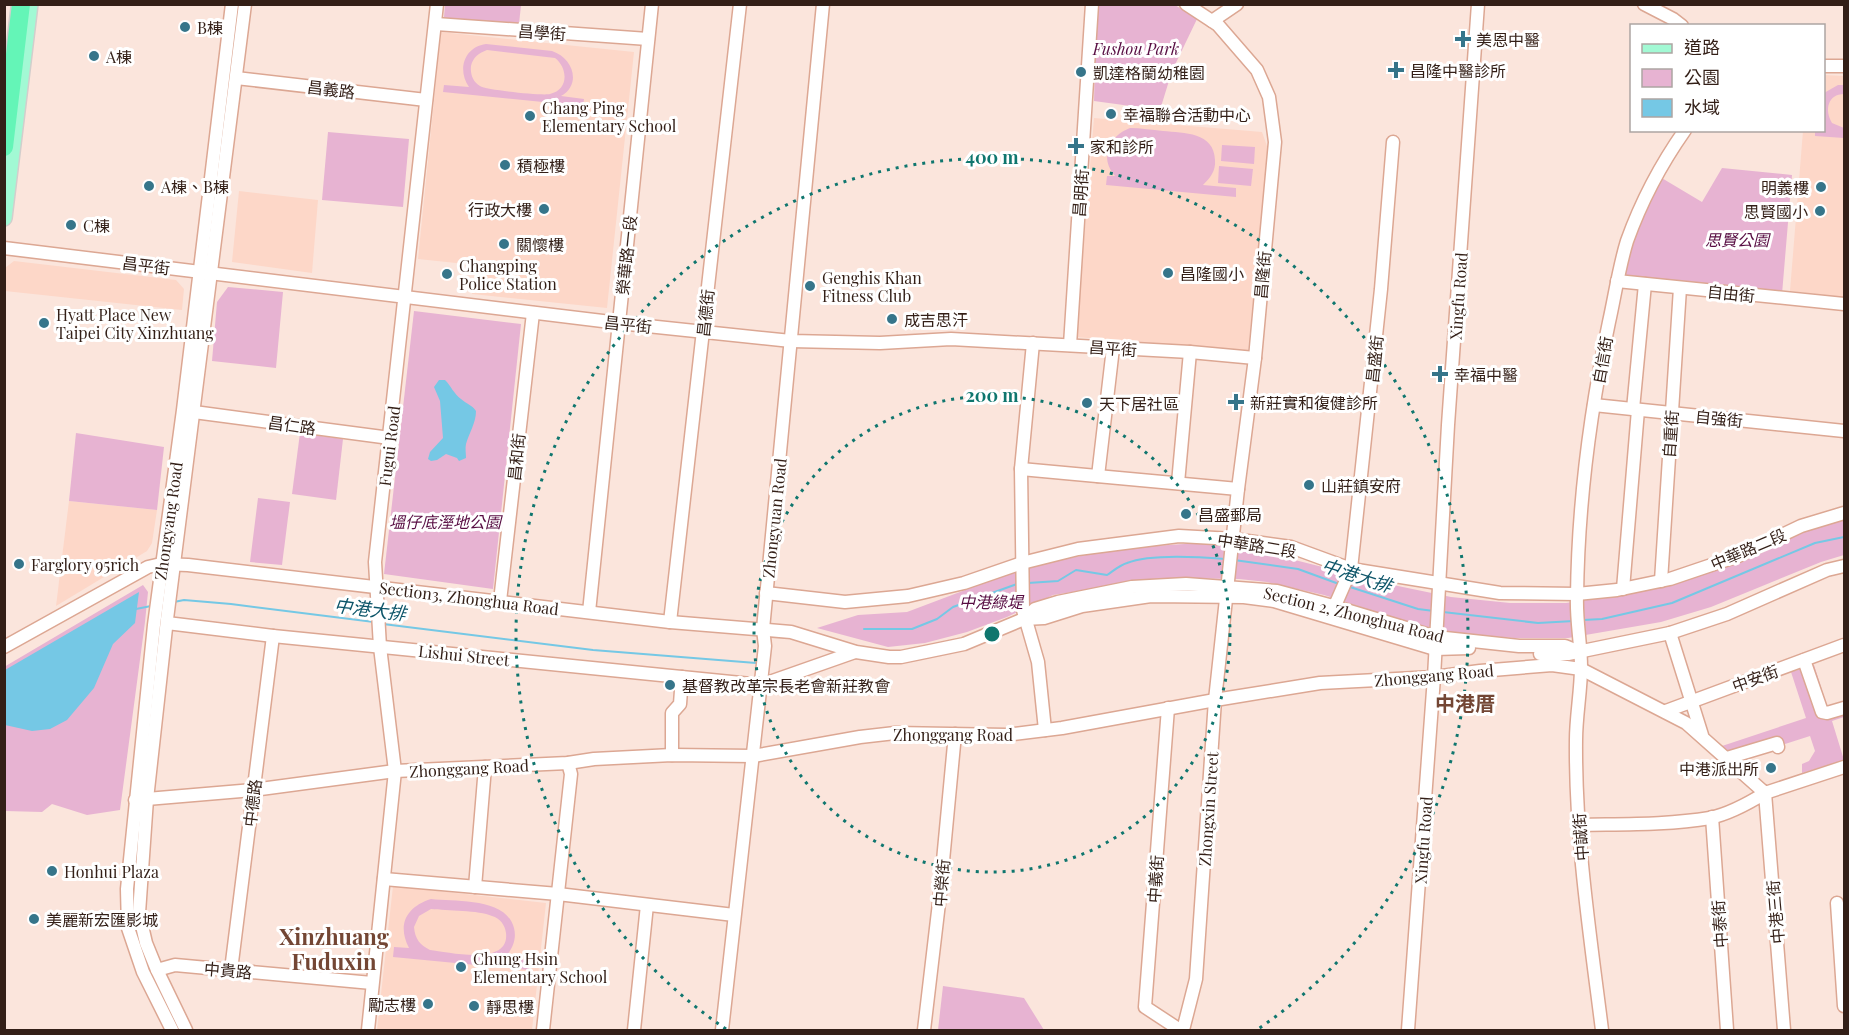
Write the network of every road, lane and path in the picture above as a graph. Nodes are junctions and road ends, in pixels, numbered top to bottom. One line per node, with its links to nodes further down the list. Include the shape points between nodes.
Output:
1 (9, 4): 20 (highway)
2 (16, 4): 24 (main road)
3 (21, 4): 28 (highway)
4 (30, 4): 29 (main road)
5 (231, 4): 31 (street, Zhongyang Road)
6 (245, 4): 23 (street, Zhongyang Road)
7 (437, 4): 17 (street, Fugui Road)
8 (652, 4): 19 (street, 榮華路一段)
9 (740, 4): 39 (street, 昌德街)
10 (823, 4): 40 (street, Zhongyuan Road)
11 (1092, 4): 42 (street, 昌明街)
12 (1186, 4): 16 (street, 昌隆街)
13 (1237, 4): 16 (street)
14 (1478, 4): 67 (street, Xingfu Road)
15 (1644, 4): 18 (street)
16 (1212, 21): 45 (street, 昌隆街, via 1257,70 1269,97 1272,117 1275,142)
17 (436, 24): 19 (street, 昌學街); 25 (street, Fugui Road)
18 (1679, 24)
19 (648, 39): 38 (street, 榮華路一段)
20 (4, 48)
21 (1825, 66): 22 (street)
22 (1845, 66)
23 (236, 78): 25 (street, 昌義路); 31 (street, Zhongyang Road)
24 (4, 100)
25 (426, 100): 35 (street, Fugui Road)
26 (1684, 132): 32 (street, 自信街, via 1646,197)
27 (1393, 142): 62 (street, 昌盛街)
28 (4, 147)
29 (4, 218)
30 (4, 248): 31 (street, 昌平街)
31 (204, 273): 35 (street, 昌平街); 48 (street, Zhongyang Road); 58 (street, Zhongyang Road)
32 (1617, 281): 33 (street, 自由街); 46 (street, 自信街)
33 (1645, 284): 34 (street, 自由街); 47 (street)
34 (1680, 288): 36 (street, 自由街); 49 (street, 自重街)
35 (406, 298): 37 (street, 昌平街); 51 (street, Fugui Road)
36 (1845, 304)
37 (533, 313): 38 (street, 昌平街); 72 (street, 昌和街)
38 (619, 323): 39 (street, 昌平街); 74 (street, 榮華路一段)
39 (703, 332): 40 (street, 昌平街); 77 (street, 昌德街)
40 (791, 340): 41 (street, 昌平街); 70 (street, Zhongyuan Road)
41 (1033, 343): 42 (street, 昌平街); 52 (street)
42 (1070, 345): 43 (street, 昌平街)
43 (1113, 348): 44 (street, 昌平街); 53 (street)
44 (1190, 352): 45 (street, 昌平街); 54 (street)
45 (1254, 358): 55 (street, 昌隆街)
46 (1594, 405): 47 (street, 自強街); 71 (street, 自信街, via 1580,520)
47 (1636, 410): 49 (street, 自強街); 68 (street)
48 (194, 412): 51 (street, 昌仁路); 59 (street, Zhongyang Road)
49 (1671, 414): 50 (street, 自強街); 64 (street, 自重街)
50 (1845, 431)
51 (390, 438): 66 (street, Fugui Road, via 375,562)
52 (1021, 469): 53 (street); 61 (street)
53 (1098, 476): 54 (street)
54 (1178, 483): 55 (street)
55 (1238, 489): 57 (street, 昌隆街)
56 (1845, 513): 64 (street, 中華路二段, via 1801,526 1738,556)
57 (1232, 544): 61 (street, 中華路二段, via 1179,536 1078,549); 62 (street, 中華路二段, via 1291,547); 63 (street, 昌隆街)
58 (161, 564): 59 (street, Section3, Zhonghua Road); 65 (street, Zhongyang Road); 84 (street, via 148,567)
59 (175, 565): 65 (street, Zhongyang Road); 66 (street, Section3, Zhonghua Road)
60 (1845, 566): 79 (street, Section 2, Zhonghua Road)
61 (1022, 567): 70 (street, 中華路二段, via 908,596 863,601); 75 (street)
62 (1350, 572): 67 (street, 中華路二段); 73 (street, 昌盛街)
63 (1228, 574): 69 (street, Zhongxin Street)
64 (1661, 581): 68 (street, 中華路二段)
65 (165, 586): 76 (street, Zhongyang Road)
66 (376, 587): 72 (street, Section3, Zhonghua Road); 83 (street, Fugui Road)
67 (1439, 588): 71 (street, 中華路二段); 81 (street, Xingfu Road)
68 (1623, 589): 71 (street, 中華路二段)
69 (1227, 591): 73 (street, Section 2, Zhonghua Road, via 1277,591); 75 (street, Section 2, Zhonghua Road, via 1109,601 1044,618); 92 (street, Zhongxin Street)
70 (766, 593): 78 (street, Zhongyuan Road)
71 (1577, 600): 85 (street, 自信街)
72 (500, 601): 74 (street, Section3, Zhonghua Road)
73 (1332, 607): 81 (street, Section 2, Zhonghua Road)
74 (589, 612): 77 (street, Section3, Zhonghua Road)
75 (1023, 614): 86 (street, Section 2, Zhonghua Road, via 952,647 901,657); 97 (street, via 1038,662)
76 (163, 622): 80 (street, Lishui Street); 110 (street, Zhongyang Road)
77 (670, 622): 78 (street, Section3, Zhonghua Road)
78 (763, 629): 86 (street, Section 2, Zhonghua Road, via 791,632); 91 (street, Zhongyuan Road)
79 (1670, 633): 85 (street, Section 2, Zhonghua Road); 93 (street)
80 (273, 636): 83 (street, Lishui Street); 108 (street, 中德路)
81 (1436, 636): 85 (street, Section 2, Zhonghua Road, via 1519,646); 90 (street, Xingfu Road)
82 (1845, 645): 87 (street, 中安街)
83 (380, 646): 89 (street, Lishui Street); 107 (street, Fugui Road)
84 (4, 647)
85 (1580, 647): 88 (street, 中誠街)
86 (856, 652): 91 (street)
87 (1804, 660): 93 (street, 中安街); 95 (street, via 1822,712)
88 (1581, 669): 90 (street, Zhonggang Road, via 1552,665); 96 (street, Zhonggang Road); 112 (street, 中誠街, via 1576,740)
89 (682, 677): 91 (street, Lishui Street); 101 (street, via 680,704 672,713)
90 (1434, 677): 92 (street, Zhonggang Road, via 1320,683); 131 (street, Xingfu Road)
91 (761, 683): 102 (street, Zhongyuan Road)
92 (1215, 700): 94 (street, Zhonggang Road); 130 (street, Zhongxin Street, via 1196,979)
93 (1692, 702): 96 (street, 中安街); 99 (street)
94 (1168, 708): 97 (street, Zhonggang Road); 130 (street, 中義街, via 1145,1007)
95 (1845, 708)
96 (1666, 711): 99 (street, Zhonggang Road)
97 (1045, 730): 98 (street, Zhonggang Road, via 1006,735)
98 (955, 734): 102 (street, Zhonggang Road, via 872,735); 129 (street, 中榮街)
99 (1703, 737): 103 (street, Zhonggang Road)
100 (1778, 747): 103 (street, via 1777,743)
101 (672, 755): 102 (street, Zhonggang Road); 104 (street, Zhonggang Road)
102 (753, 756): 118 (street, Zhongyuan Road)
103 (1727, 758): 109 (street, Zhonggang Road)
104 (568, 763): 105 (street, Zhonggang Road); 115 (street, via 571,774)
105 (485, 767): 107 (street, Zhonggang Road); 114 (street)
106 (1845, 767): 109 (street)
107 (395, 771): 108 (street, Zhonggang Road); 113 (street, Fugui Road)
108 (253, 790): 110 (street, Zhonggang Road); 120 (street, 中德路)
109 (1765, 793): 111 (street); 134 (street, 中港三街)
110 (141, 800): 119 (street, Zhongyang Road, via 140,913); 123 (street, Zhongyang Road, via 127,889 128,928 143,972)
111 (1712, 817): 112 (street); 133 (street, 中泰街)
112 (1580, 825): 132 (street, 中誠街, via 1585,902)
113 (384, 879): 114 (street); 121 (street, Fugui Road)
114 (475, 887): 115 (street)
115 (558, 894): 117 (street); 126 (street)
116 (1837, 903): 122 (street)
117 (647, 905): 118 (street); 127 (street)
118 (734, 915): 128 (street, Zhongyuan Road)
119 (157, 970): 120 (street, 中貴路, via 175,965); 124 (street, Zhongyang Road)
120 (231, 970): 121 (street, 中貴路)
121 (372, 983): 125 (street, Fugui Road)
122 (1845, 1006)
123 (172, 1030)
124 (186, 1030)
125 (368, 1030)
126 (543, 1030)
127 (634, 1030)
128 (722, 1030)
129 (924, 1030)
130 (1182, 1030)
131 (1408, 1030)
132 (1602, 1030)
133 (1727, 1030)
134 (1784, 1030)

